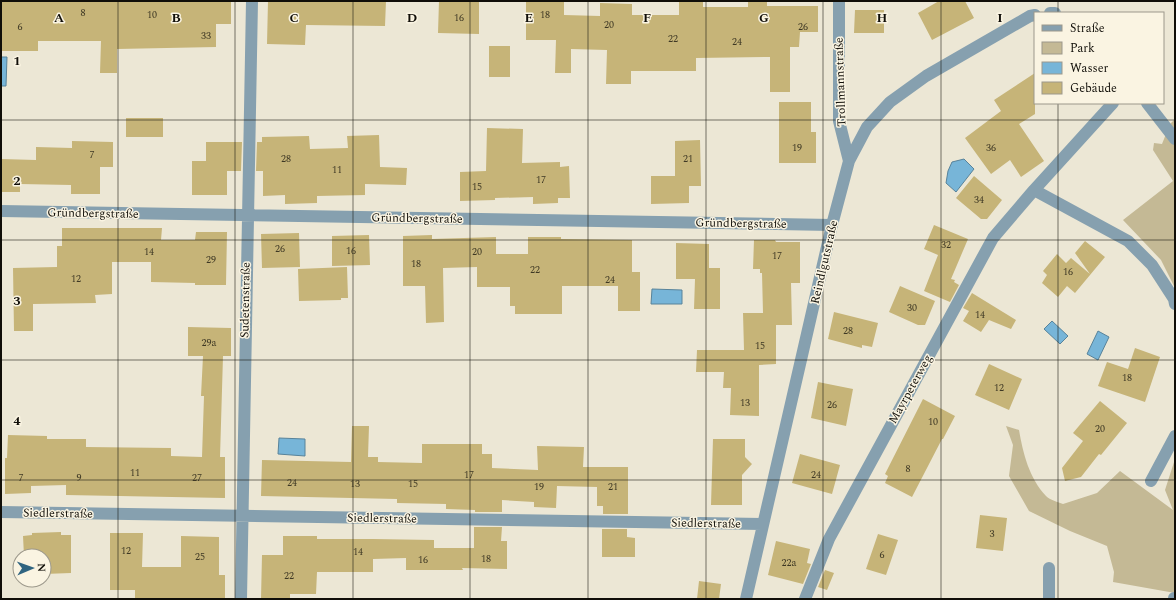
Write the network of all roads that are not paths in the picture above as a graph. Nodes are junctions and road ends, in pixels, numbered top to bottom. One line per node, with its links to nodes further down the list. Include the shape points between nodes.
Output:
1 (252, 1): 10 (street, Sudetenstraße)
2 (839, 1): 7 (street, Trollmannstraße, via 839,121)
3 (1034, 15): 7 (street, Reindlgutstraße, via 926,76 890,102 867,127)
4 (1112, 104): 8 (street, Mayrpeterweg)
5 (1148, 104): 6 (street)
6 (1175, 139)
7 (849, 161): 11 (street, Reindlgutstraße)
8 (1034, 190): 12 (street, via 1128,241 1152,265); 21 (street, Mayrpeterweg, via 993,238 829,540)
9 (1, 211): 10 (street, Gründbergstraße)
10 (247, 215): 11 (street, Gründbergstraße); 16 (street, Sudetenstraße)
11 (832, 225): 17 (street, Reindlgutstraße)
12 (1175, 304)
13 (1175, 436): 14 (street)
14 (1151, 481)
15 (1, 512): 16 (street, Siedlerstraße)
16 (242, 516): 17 (street, Siedlerstraße); 19 (street, Sudetenstraße)
17 (762, 524): 20 (street, Reindlgutstraße)
18 (1048, 568): 22 (street)
19 (241, 599)
20 (746, 599)
21 (805, 599)
22 (1049, 599)

